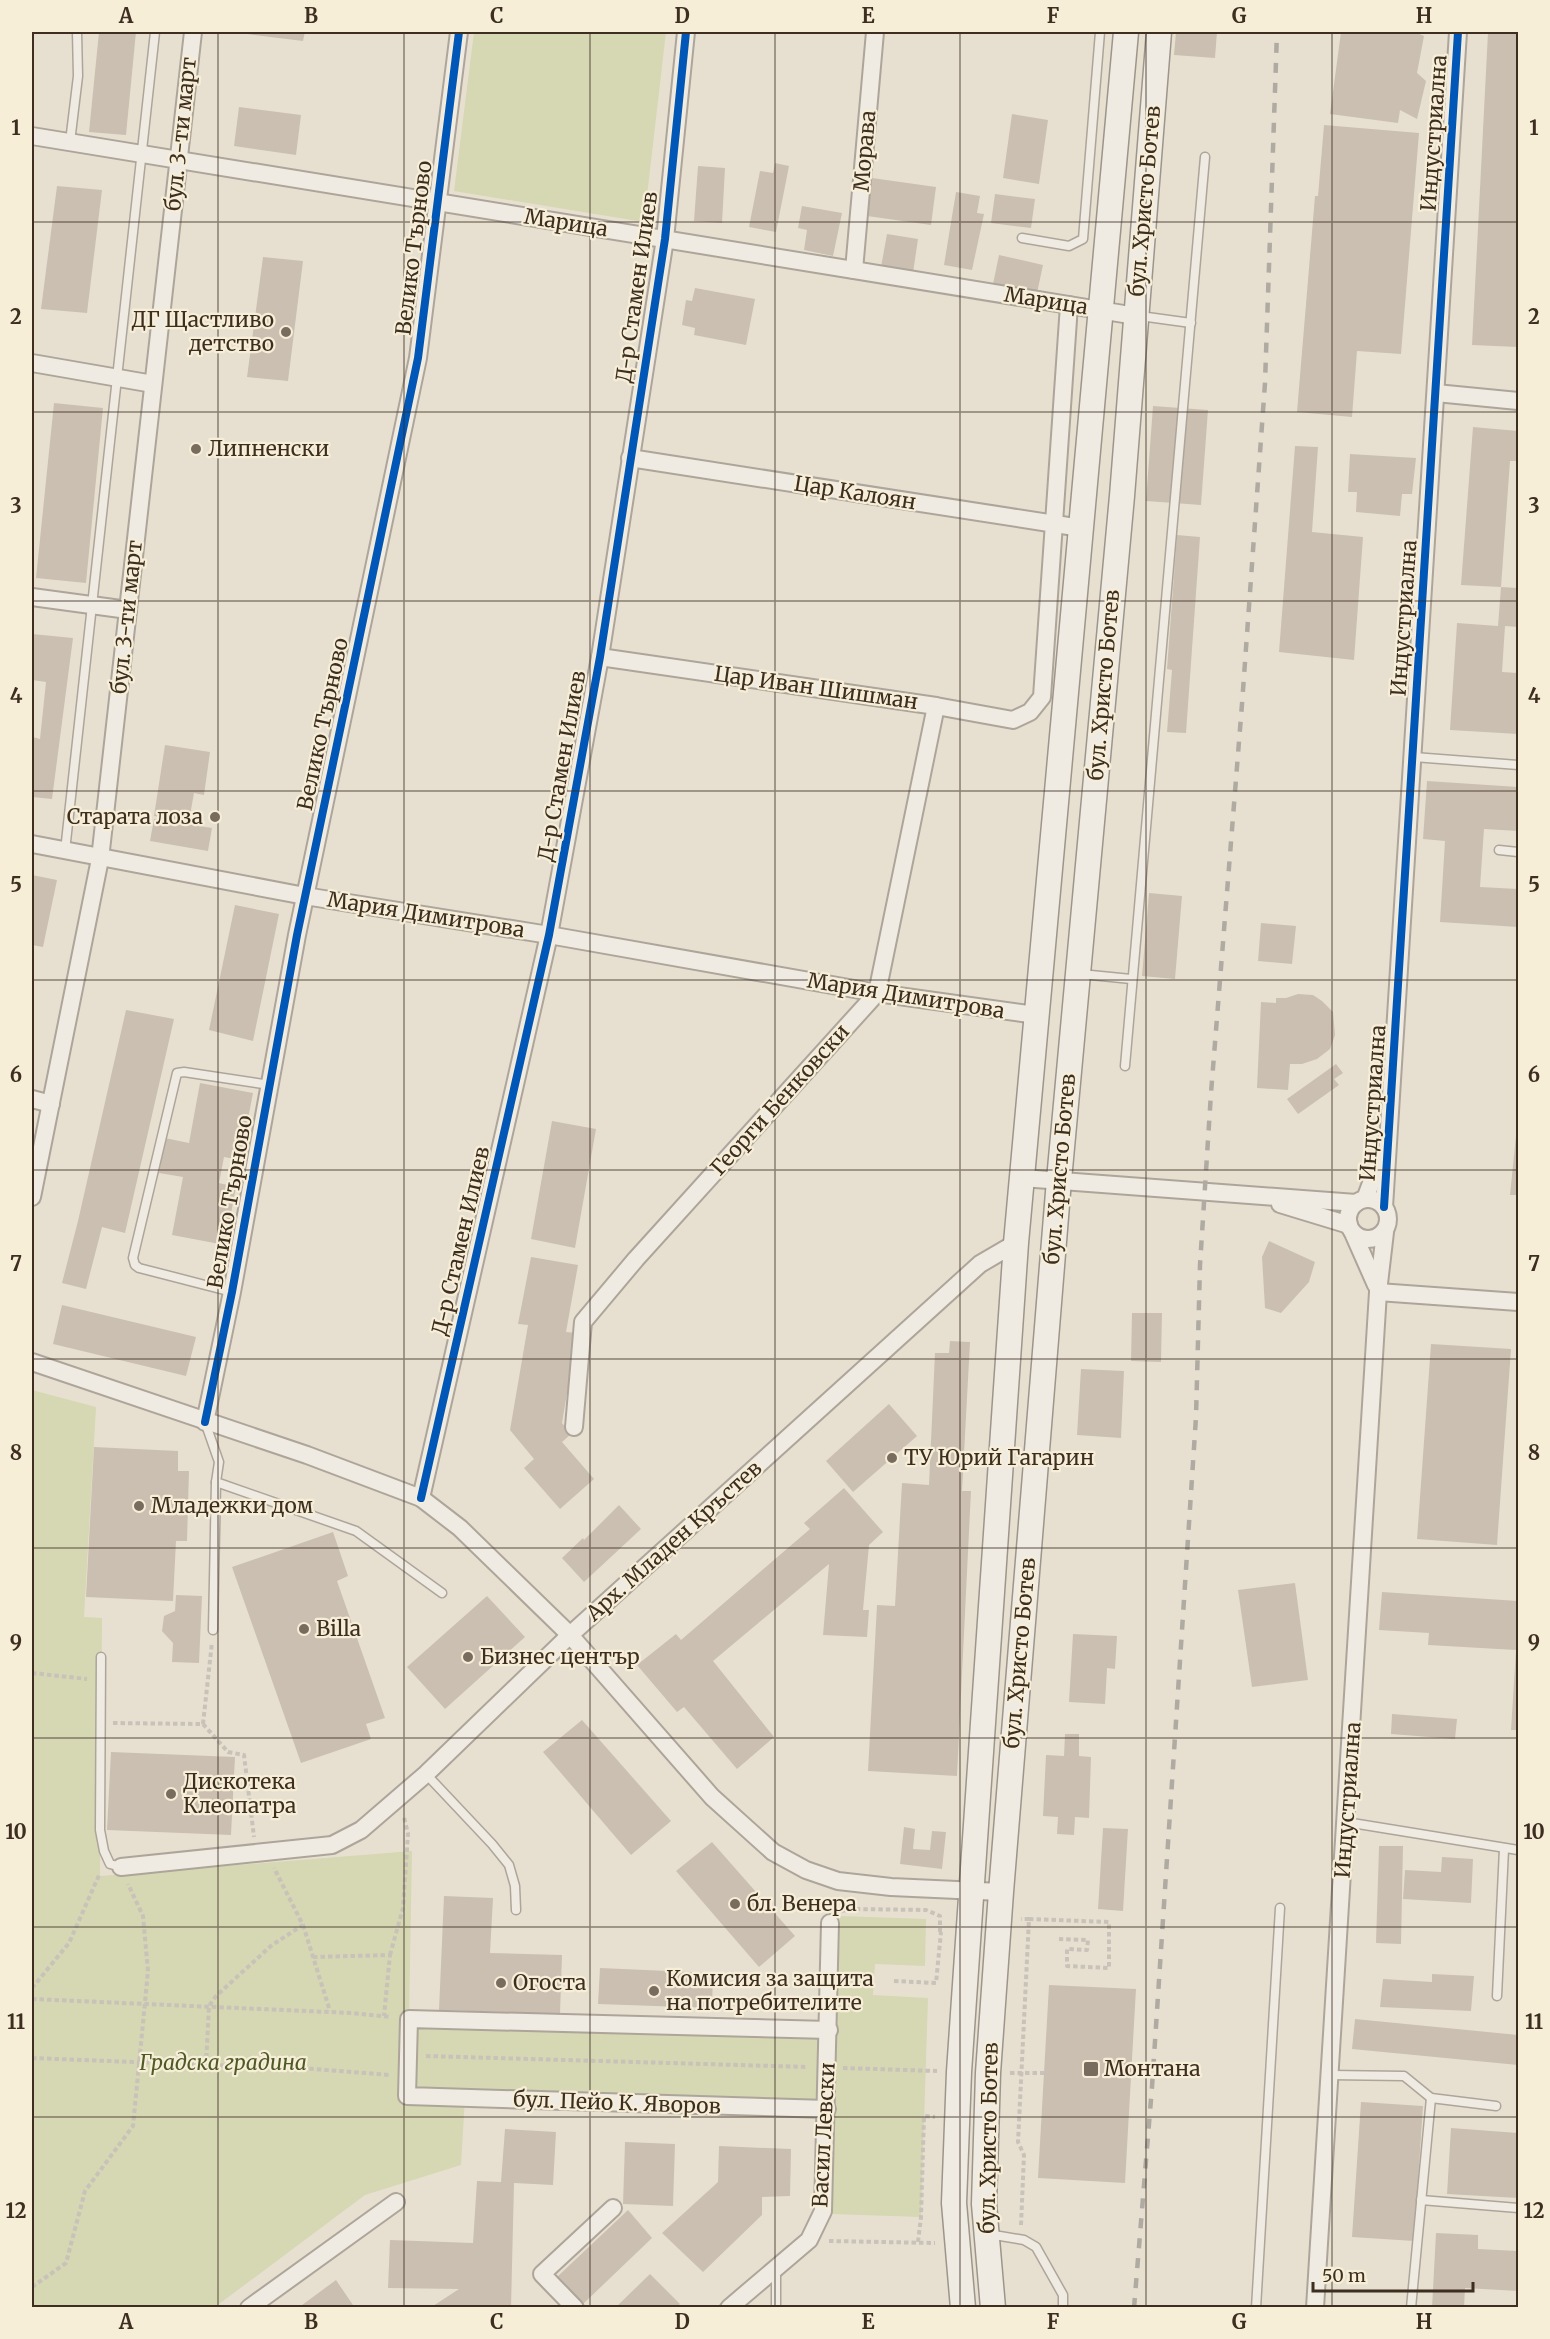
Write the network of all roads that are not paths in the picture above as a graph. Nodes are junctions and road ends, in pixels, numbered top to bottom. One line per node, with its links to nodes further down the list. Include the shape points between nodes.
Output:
1 (77, 32): 12 (lane, via 78,76)
2 (155, 32): 13 (lane)
3 (193, 32): 15 (street, бул. 3-ти март)
4 (459, 32): 16 (street, Велико Търново)
5 (686, 32): 18 (street, Д-р Стамен Илиев)
6 (875, 32): 19 (street, Морава)
7 (1100, 32): 17 (lane, via 1083,239 1069,246)
8 (1126, 32): 21 (main road, бул. Христо Ботев)
9 (1159, 32): 22 (main road, бул. Христо Ботев)
10 (1458, 32): 27 (street, Индустриална)
11 (32, 136): 12 (street, Марица)
12 (70, 142): 13 (street, Марица)
13 (142, 154): 15 (street, Марица); 25 (lane)
14 (1205, 157): 23 (lane)
15 (178, 160): 16 (street, Марица); 26 (street, бул. 3-ти март)
16 (439, 202): 18 (street, Марица); 44 (street, Велико Търново, via 418,358)
17 (1022, 238)
18 (665, 239): 19 (street, Марица); 29 (street, Д-р Стамен Илиев)
19 (854, 270): 20 (street, Марица)
20 (1069, 305): 21 (street, Марица); 30 (street)
21 (1101, 310): 22 (street, Марица); 31 (main road, бул. Христо Ботев)
22 (1136, 316): 23 (lane); 46 (main road, бул. Христо Ботев)
23 (1191, 323): 47 (lane)
24 (32, 363): 25 (street)
25 (117, 379): 26 (street); 33 (lane)
26 (153, 384): 34 (street, бул. 3-ти март)
27 (1436, 393): 28 (street); 37 (street, Индустриална)
28 (1518, 401)
29 (630, 458): 30 (street, Цар Калоян); 35 (street, Д-р Стамен Илиев)
30 (1052, 524): 31 (street, Цар Калоян); 36 (street, Цар Иван Шишман, via 1042,697 1030,712 1013,720)
31 (1081, 528): 49 (main road, бул. Христо Ботев)
32 (32, 597): 33 (street)
33 (92, 606): 34 (street); 41 (lane)
34 (128, 609): 43 (street, бул. 3-ти март)
35 (600, 657): 36 (street, Цар Иван Шишман); 45 (street, Д-р Стамен Илиев)
36 (936, 706): 48 (street)
37 (1414, 758): 38 (lane); 54 (street, Индустриална)
38 (1518, 765)
39 (32, 844): 41 (street, Мария Димитрова)
40 (1499, 850): 42 (lane)
41 (65, 851): 43 (street, Мария Димитрова)
42 (1518, 852)
43 (100, 859): 44 (street, Мария Димитрова); 53 (street, бул. 3-ти март)
44 (305, 896): 45 (street, Мария Димитрова); 51 (street, Велико Търново)
45 (549, 935): 48 (street, Мария Димитрова); 71 (street, Д-р Стамен Илиев)
46 (1078, 974): 47 (lane); 56 (main road, бул. Христо Ботев)
47 (1131, 979): 50 (lane)
48 (877, 993): 49 (street, Мария Димитрова); 69 (street, Георги Бенковски, via 583,1322)
49 (1036, 1015): 55 (main road, бул. Христо Ботев)
50 (1125, 1066)
51 (270, 1085): 64 (street, Велико Търново); 64 (lane, via 177,1073 133,1258 139,1268)
52 (32, 1099): 53 (street)
53 (51, 1104): 58 (street, бул. 3-ти март)
54 (1391, 1121): 59 (street, Индустриална, via 1380,1162); 60 (street, Индустриална)
55 (1022, 1178): 56 (street, Индустриална); 63 (main road, бул. Христо Ботев)
56 (1059, 1180): 57 (street, Индустриална); 82 (main road, бул. Христо Ботев)
57 (1248, 1194): 59 (street, Индустриална); 61 (street, Индустриална)
58 (32, 1197)
59 (1360, 1201): 60 (street, via 1375,1200); 61 (street, via 1349,1213)
60 (1384, 1206): 62 (street, via 1389,1219)
61 (1351, 1229): 62 (street, via 1358,1237 1369,1240); 65 (street, Индустриална)
62 (1385, 1232): 65 (street, Индустриална)
63 (1016, 1243): 74 (street, Арх. Младен Кръстев, via 980,1264); 81 (main road, бул. Христо Ботев)
64 (232, 1292): 68 (street, Велико Търново)
65 (1378, 1292): 66 (street); 77 (street, Индустриална)
66 (1518, 1302)
67 (32, 1362): 68 (street)
68 (205, 1422): 70 (lane, via 219,1462); 71 (street)
69 (574, 1427)
70 (216, 1482): 72 (lane, via 356,1531); 73 (lane)
71 (421, 1498): 74 (street, via 460,1528)
72 (442, 1593)
73 (213, 1630)
74 (570, 1635): 76 (street, Арх. Младен Кръстев); 81 (street, via 712,1797 772,1852 838,1881)
75 (101, 1657): 80 (lane, via 99,1830 110,1864)
76 (426, 1773): 80 (street, Арх. Младен Кръстев, via 361,1830 332,1845); 84 (lane, via 509,1865)
77 (1346, 1822): 78 (lane); 88 (street, Индустриална)
78 (1504, 1849): 79 (lane); 86 (lane)
79 (1518, 1850)
80 (121, 1868)
81 (970, 1891): 82 (street); 102 (main road, бул. Христо Ботев, via 954,2203)
82 (1001, 1892): 96 (main road, бул. Христо Ботев, via 988,2073)
83 (1280, 1908): 105 (lane)
84 (516, 1910)
85 (830, 1923): 87 (street, Васил Левски)
86 (1497, 1996)
87 (829, 2030): 91 (street, Васил Левски); 91 (street, бул. Пейо К. Яворов, via 409,2019 407,2076 407,2096)
88 (1330, 2075): 89 (lane, via 1404,2076); 106 (street, Индустриална)
89 (1431, 2098): 90 (lane); 92 (lane)
90 (1496, 2106)
91 (827, 2109): 97 (street, Васил Левски, via 823,2211 809,2240)
92 (1421, 2200): 95 (lane); 107 (lane)
93 (396, 2202): 98 (street)
94 (613, 2208): 99 (street, via 542,2274)
95 (1518, 2208)
96 (985, 2233): 103 (main road, бул. Христо Ботев); 104 (lane, via 1024,2240 1036,2247 1064,2295)
97 (776, 2268): 100 (street, Васил Левски); 101 (lane)
98 (249, 2307)
99 (575, 2307)
100 (729, 2307)
101 (776, 2307)
102 (963, 2307)
103 (993, 2307)
104 (1063, 2307)
105 (1256, 2307)
106 (1315, 2307)
107 (1411, 2307)

